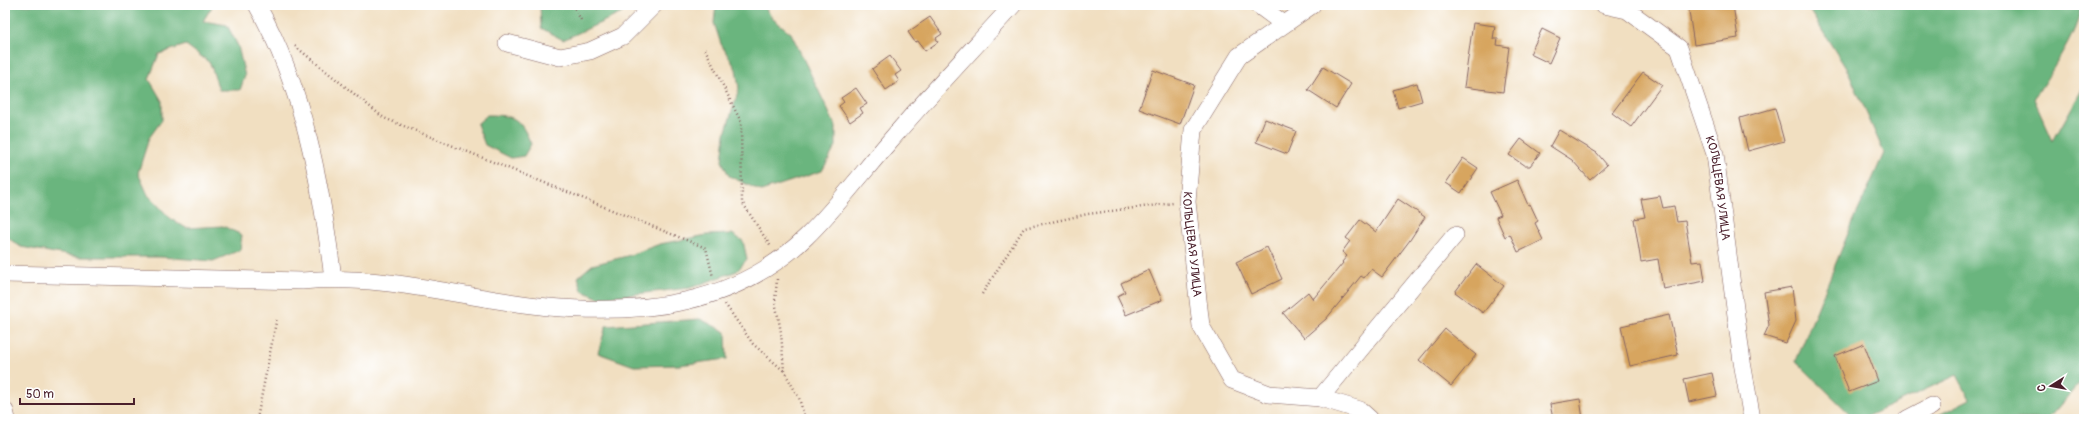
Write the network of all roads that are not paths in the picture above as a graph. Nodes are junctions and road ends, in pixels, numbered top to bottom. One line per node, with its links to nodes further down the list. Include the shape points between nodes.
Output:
1 (257, 5): 11 (street, via 292,79 308,138 326,224)
2 (654, 5): 8 (street, via 623,36 590,51 560,56)
3 (1013, 5): 11 (street, via 806,237 779,259 716,292 667,305 636,309 595,309 547,306 396,284)
4 (1258, 5): 7 (street)
5 (1312, 5): 7 (street, КОЛЬЦЕВАЯ УЛИЦА)
6 (1604, 5): 17 (street, КОЛЬЦЕВАЯ УЛИЦА, via 1627,10 1679,48 1715,154 1742,362)
7 (1284, 24): 12 (street, КОЛЬЦЕВАЯ УЛИЦА, via 1239,56 1193,130 1187,202 1201,326 1232,380 1268,394)
8 (507, 43)
9 (1455, 235): 12 (street)
10 (5, 274): 11 (street, via 302,281)
11 (332, 278)
12 (1320, 398): 16 (street, КОЛЬЦЕВАЯ УЛИЦА, via 1360,410)
13 (1932, 406): 18 (street)
14 (5, 411): 15 (street)
15 (7, 419)
16 (1370, 419)
17 (1752, 419)
18 (1907, 419)

